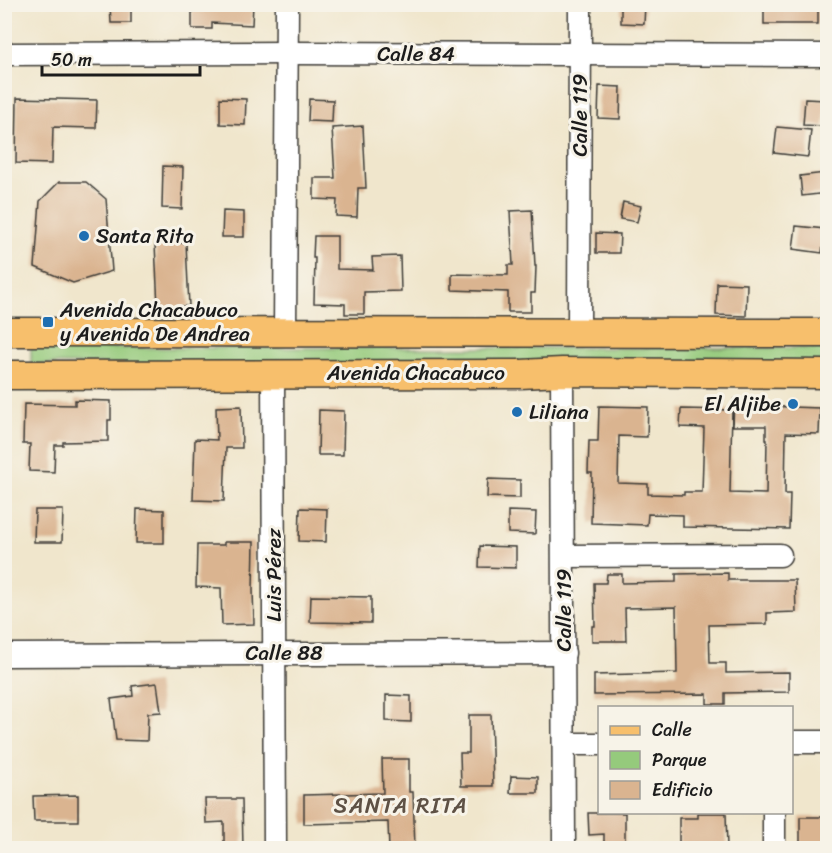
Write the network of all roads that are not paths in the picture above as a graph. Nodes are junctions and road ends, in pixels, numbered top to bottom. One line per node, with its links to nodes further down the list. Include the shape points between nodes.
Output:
1 (287, 4): 3 (street)
2 (580, 4): 5 (street, Calle 119)
3 (287, 53): 4 (street, Calle 84); 5 (street, Calle 84); 8 (street)
4 (4, 54)
5 (580, 54): 6 (street, Calle 84); 9 (street, Calle 119)
6 (828, 55)
7 (4, 332): 8 (main road, Avenida Chacabuco)
8 (285, 332): 9 (main road, Avenida Chacabuco)
9 (579, 333): 10 (main road, Avenida Chacabuco)
10 (828, 333)
11 (562, 372): 12 (main road, Avenida Chacabuco); 13 (main road, Avenida Chacabuco); 16 (street, Calle 119)
12 (273, 373): 14 (main road, Avenida Chacabuco); 18 (street, Luis Pérez)
13 (828, 374)
14 (4, 375)
15 (780, 555): 16 (street)
16 (564, 556): 17 (street, Calle 119)
17 (564, 652): 18 (street, Calle 88); 22 (street, Calle 119)
18 (275, 653): 19 (street, Calle 88); 25 (street, Luis Pérez)
19 (4, 655)
20 (793, 742): 21 (street)
21 (828, 742)
22 (564, 744): 23 (street); 26 (street, Calle 119)
23 (598, 744)
24 (774, 814): 27 (street)
25 (275, 849)
26 (564, 849)
27 (774, 849)

